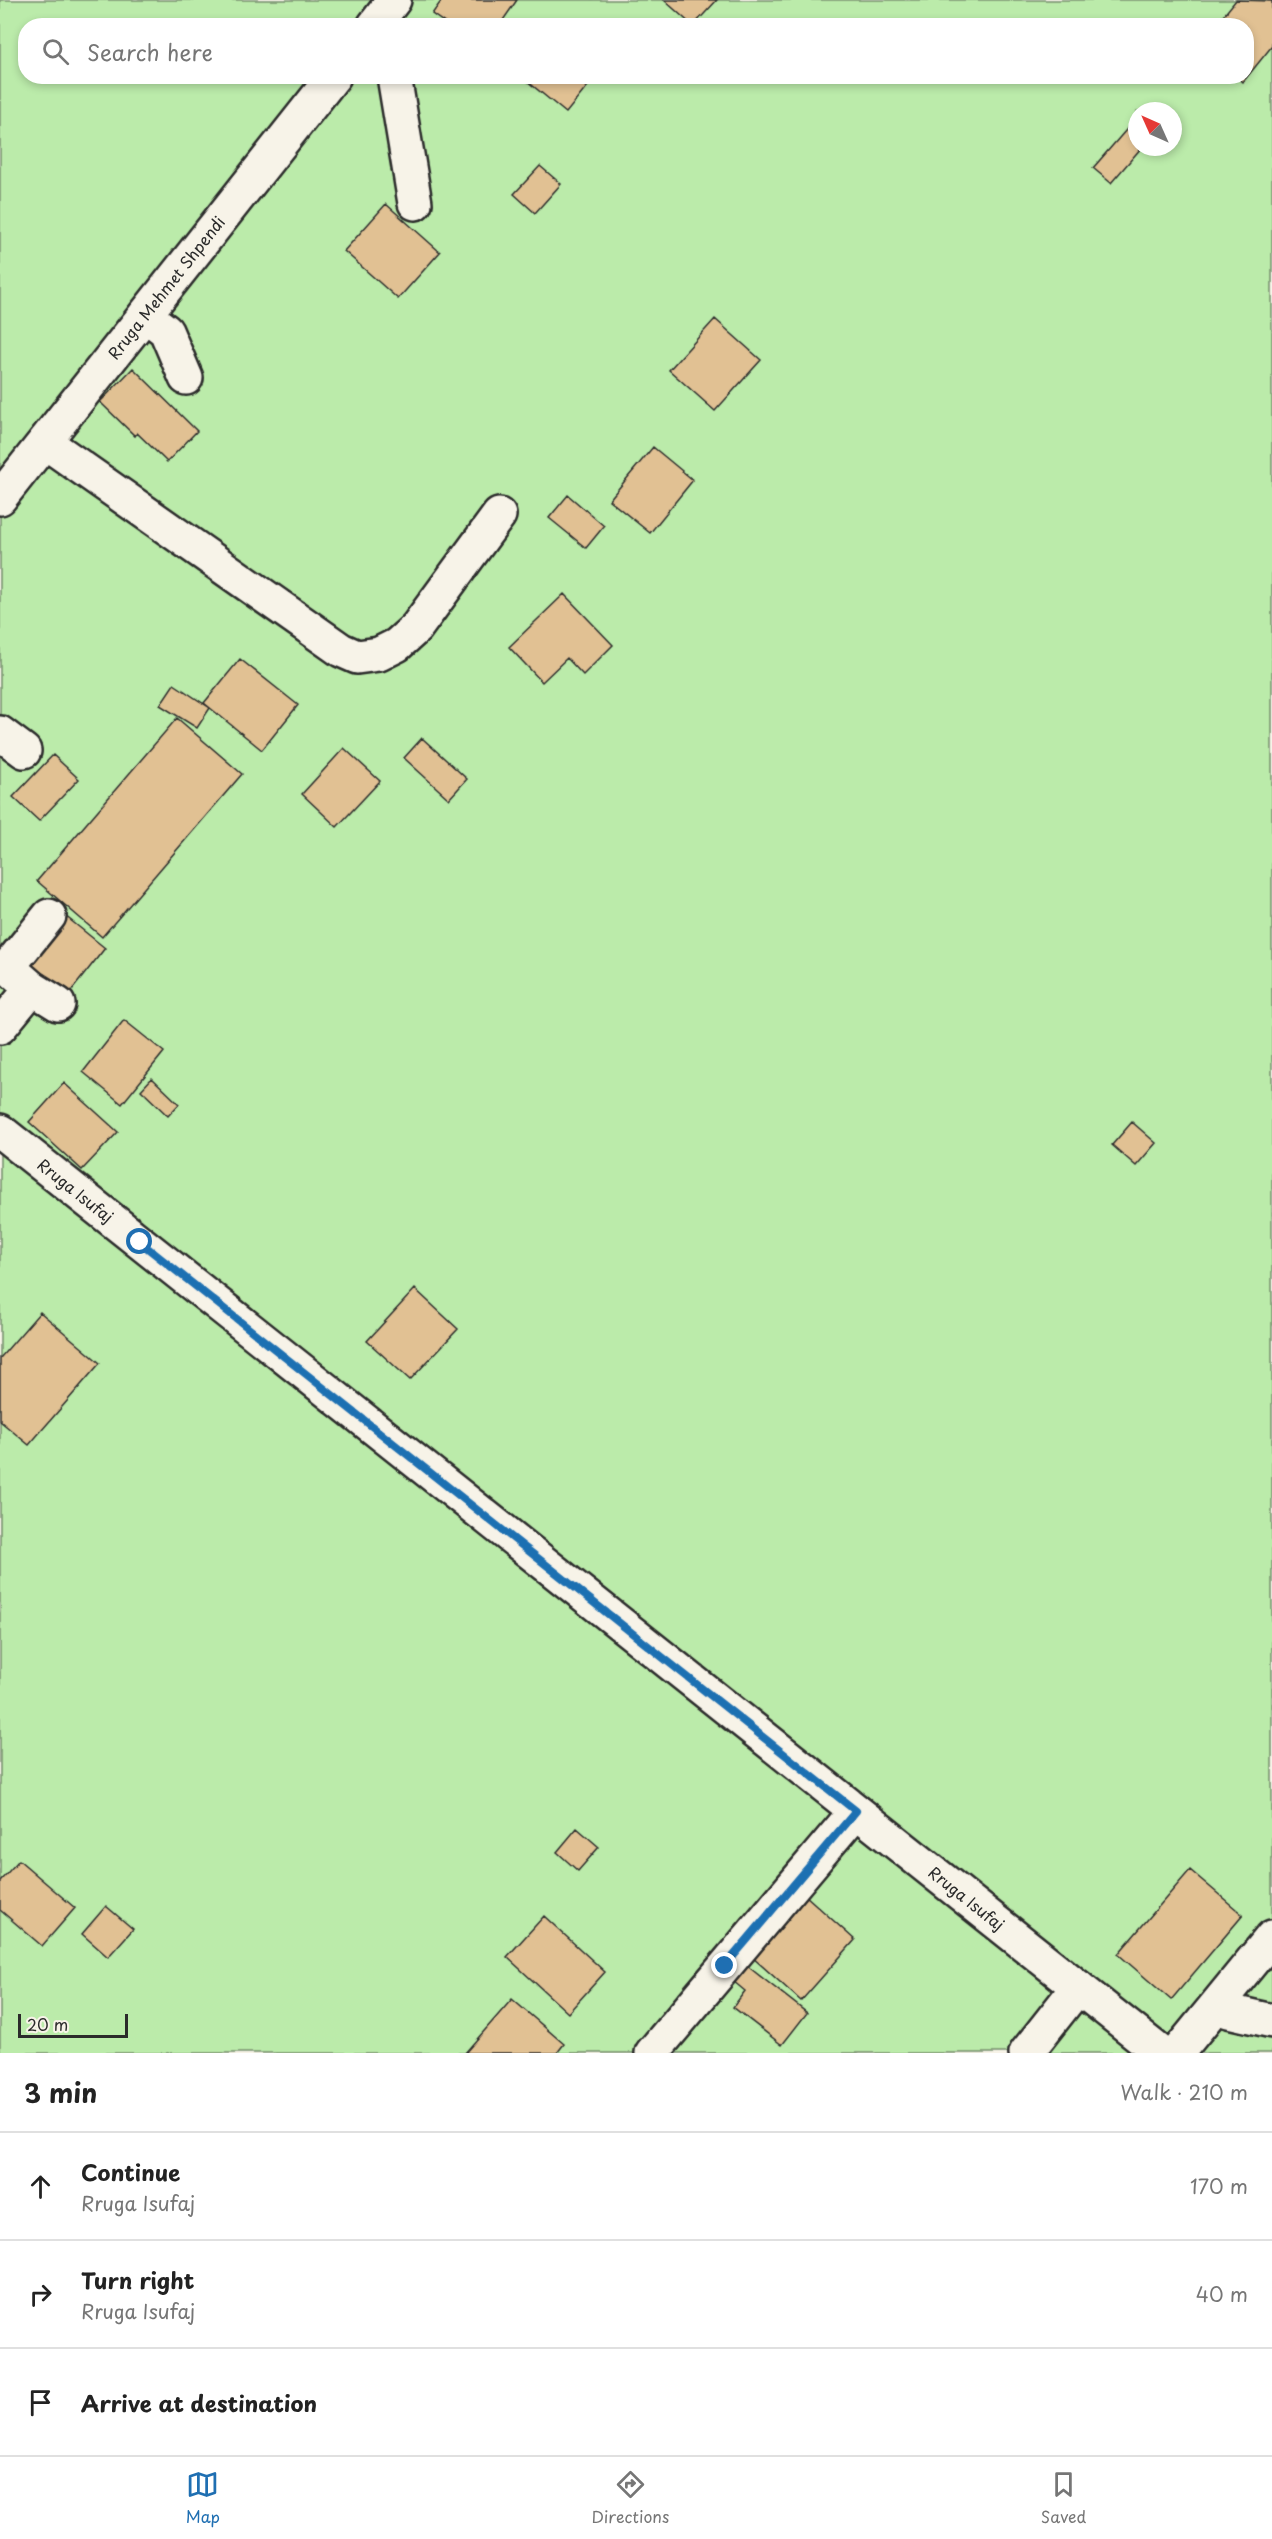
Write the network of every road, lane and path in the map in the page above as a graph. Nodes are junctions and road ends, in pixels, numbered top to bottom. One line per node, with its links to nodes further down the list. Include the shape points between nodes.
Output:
1 (394, 0): 2 (street)
2 (380, 18)
3 (328, 84): 6 (street, Rruga Mehmet Shpendi)
4 (395, 84): 5 (street)
5 (415, 203)
6 (145, 315): 7 (street, via 166,331); 8 (street, Rruga Mehmet Shpendi)
7 (186, 378)
8 (45, 442): 9 (street, Rruga Mehmet Shpendi); 10 (street, via 341,650 357,657 379,654 416,628)
9 (0, 498)
10 (499, 515)
11 (49, 916): 12 (street, via 8,967 45,996)
12 (0, 1027)
13 (0, 1131): 14 (street, Rruga Isufaj)
14 (856, 1811): 16 (street, Rruga Isufaj); 19 (street)
15 (1272, 1936): 17 (street)
16 (1078, 1987): 20 (street); 21 (street, Rruga Isufaj)
17 (1218, 2004): 18 (street, via 1228,2011); 22 (street)
18 (1272, 2021)
19 (652, 2053)
20 (1026, 2053)
21 (1161, 2053)
22 (1177, 2053)

